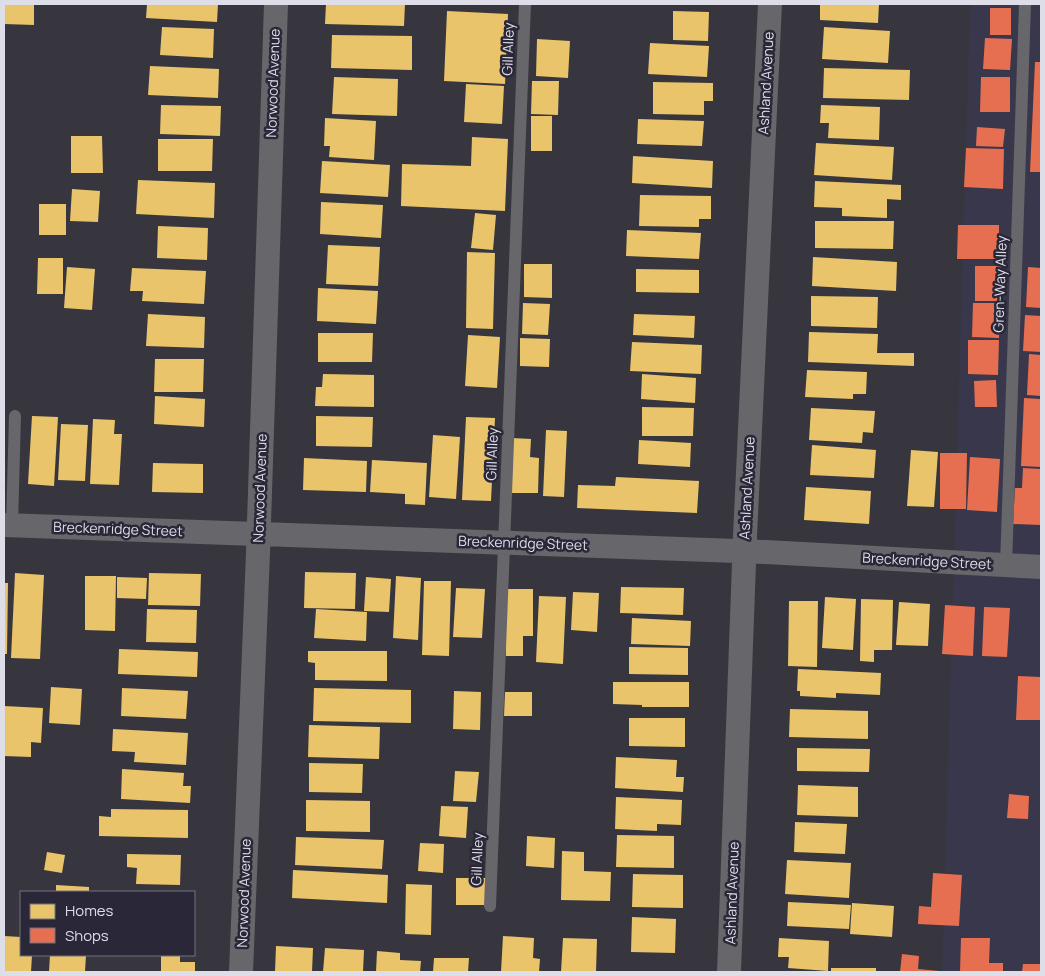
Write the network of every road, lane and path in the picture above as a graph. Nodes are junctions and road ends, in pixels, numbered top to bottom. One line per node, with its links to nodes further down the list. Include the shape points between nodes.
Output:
1 (276, 4): 7 (street, Norwood Avenue)
2 (525, 4): 8 (lane, Gill Alley)
3 (770, 4): 9 (street, Ashland Avenue)
4 (1025, 4): 10 (lane, Gren-Way Alley)
5 (15, 416): 6 (lane)
6 (8, 525): 7 (street, Breckenridge Street)
7 (258, 535): 8 (street, Breckenridge Street); 13 (street, Norwood Avenue)
8 (504, 542): 9 (street, Breckenridge Street); 12 (lane, Gill Alley)
9 (744, 551): 10 (street, Breckenridge Street); 14 (street, Ashland Avenue)
10 (1006, 566): 11 (street, Breckenridge Street)
11 (1041, 567)
12 (490, 906)
13 (241, 972)
14 (729, 972)

